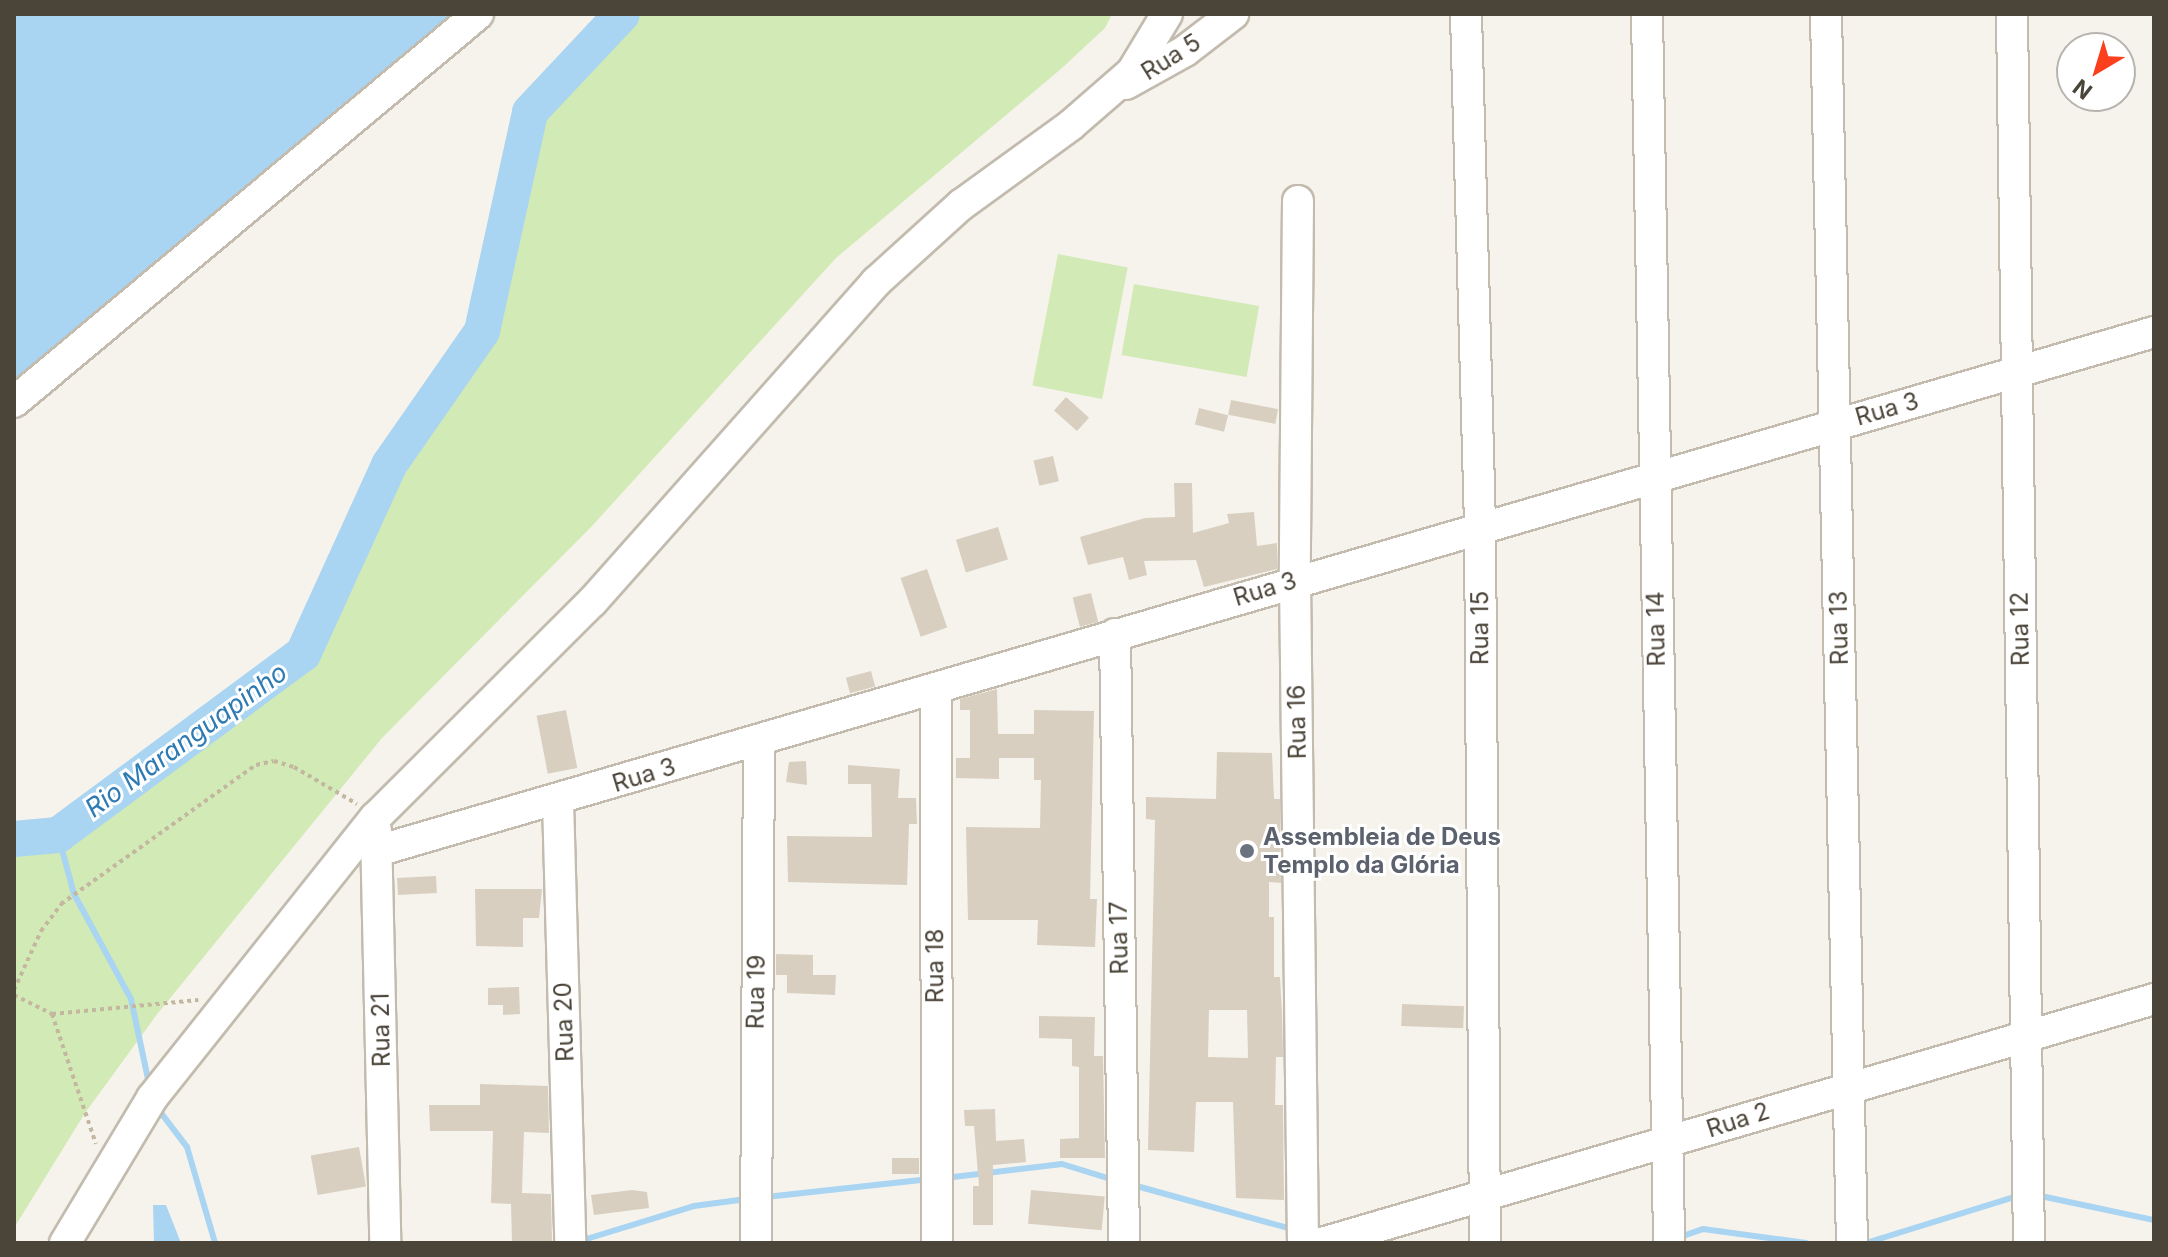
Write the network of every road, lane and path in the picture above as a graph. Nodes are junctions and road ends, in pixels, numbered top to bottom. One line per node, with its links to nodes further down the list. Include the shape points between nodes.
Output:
1 (478, 14): 12 (street)
2 (1167, 14): 8 (street, via 1132,72)
3 (1233, 14): 8 (street, Rua 5, via 1185,51)
4 (1466, 14): 15 (street, Rua 15)
5 (1647, 14): 14 (street, Rua 14)
6 (1826, 14): 13 (street, Rua 13)
7 (2012, 14): 11 (street, Rua 12)
8 (1106, 94): 21 (street, via 961,205 876,282 592,602)
9 (1298, 201): 16 (street, Rua 16)
10 (2154, 332): 11 (street, Rua 3)
11 (2015, 372): 13 (street, Rua 3); 27 (street, Rua 12)
12 (14, 402)
13 (1836, 423): 14 (street, Rua 3); 28 (street, Rua 13)
14 (1653, 476): 15 (street, Rua 3); 29 (street, Rua 14)
15 (1480, 526): 16 (street, Rua 3); 31 (street, Rua 15)
16 (1295, 580): 17 (street, Rua 3); 38 (street, Rua 16)
17 (1115, 634): 18 (street, Rua 3); 37 (street, Rua 17)
18 (936, 688): 19 (street, Rua 3); 36 (street, Rua 18)
19 (759, 741): 20 (street, Rua 3); 35 (street, Rua 19)
20 (558, 801): 22 (street, Rua 3); 34 (street, Rua 20)
21 (375, 818): 22 (street, Rua 21); 23 (street); 24 (path, via 294,767 274,761 256,765 61,904 41,931)
22 (377, 851): 33 (street, Rua 21)
23 (236, 991): 26 (path, via 163,1007); 30 (street, via 152,1098)
24 (14, 992): 26 (path)
25 (2154, 999): 27 (street, Rua 2)
26 (52, 1014): 30 (path, via 94,1133)
27 (2028, 1037): 28 (street, Rua 2); 43 (street, Rua 12)
28 (1848, 1085): 29 (street, Rua 2); 42 (street, Rua 13)
29 (1665, 1143): 31 (street, Rua 2); 41 (street, Rua 14)
30 (99, 1181): 32 (street)
31 (1483, 1194): 39 (street, Rua 2); 40 (street, Rua 15)
32 (65, 1243)
33 (385, 1243)
34 (570, 1243)
35 (756, 1243)
36 (937, 1243)
37 (1124, 1243)
38 (1303, 1243)
39 (1322, 1243)
40 (1485, 1243)
41 (1669, 1243)
42 (1852, 1243)
43 (2029, 1243)

